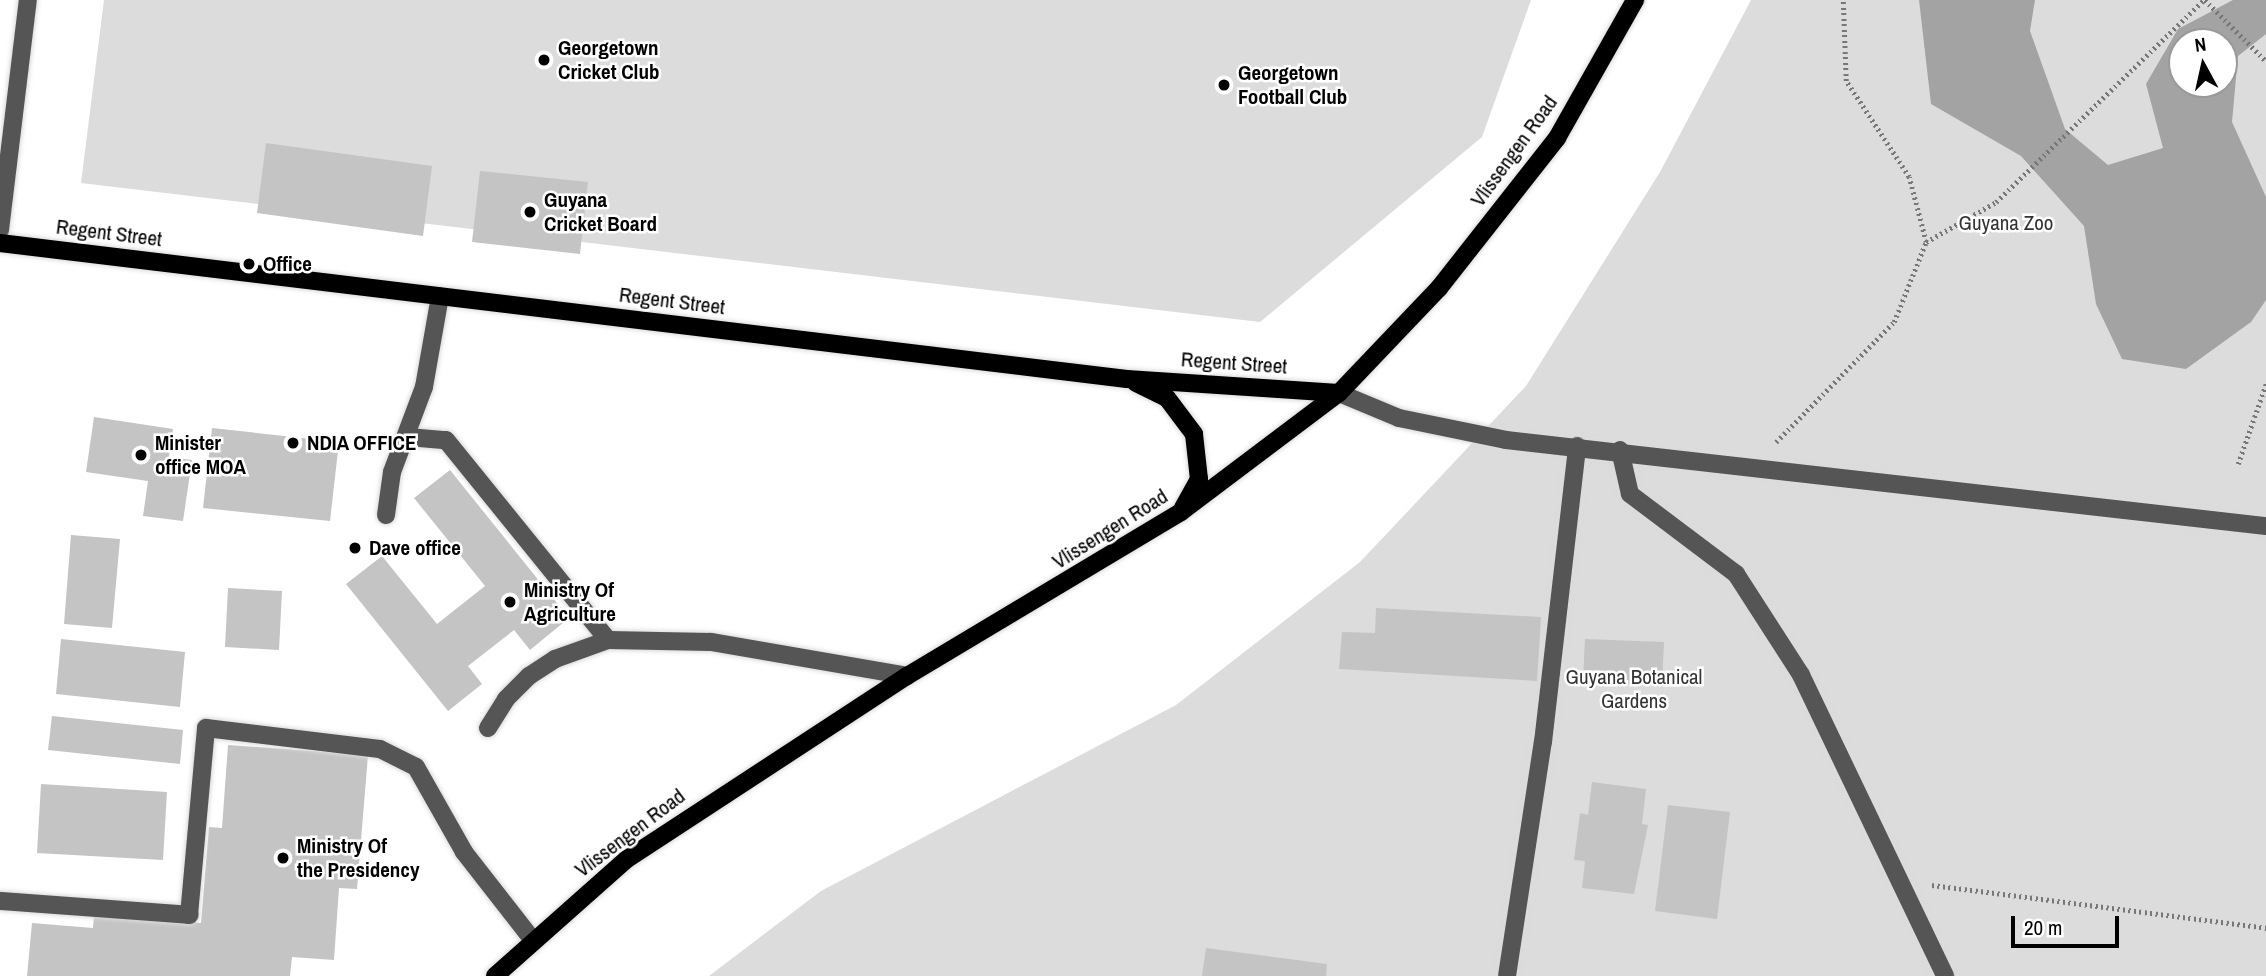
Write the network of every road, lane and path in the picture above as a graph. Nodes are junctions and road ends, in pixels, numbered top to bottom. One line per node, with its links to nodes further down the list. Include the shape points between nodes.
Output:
1 (28, 0): 6 (street)
2 (1635, 0): 12 (main road, Vlissengen Road, via 1557,138 1439,288)
3 (1843, 0): 7 (path, via 1846,81 1909,177)
4 (2205, 0): 5 (path); 7 (path, via 1996,202)
5 (2266, 61)
6 (0, 230)
7 (1926, 242): 17 (path, via 1894,323)
8 (0, 243): 9 (main road, Regent Street)
9 (440, 296): 10 (main road, Regent Street); 13 (street, via 424,387)
10 (1127, 379): 12 (main road, Regent Street); 18 (main road, via 1167,398 1194,434 1199,479)
11 (2266, 384): 16 (path)
12 (1339, 393): 14 (street, via 1466,433); 18 (main road, Vlissengen Road)
13 (408, 437): 19 (street, via 392,472); 21 (street, via 446,440)
14 (1577, 446): 15 (street); 29 (street, via 1543,742)
15 (1620, 450): 17 (street); 24 (street, via 1630,494 1736,573 1801,675)
16 (2238, 464)
17 (1753, 465): 20 (street)
18 (1181, 512): 22 (main road, Vlissengen Road)
19 (386, 515)
20 (2266, 526)
21 (608, 640): 22 (street, via 711,642); 23 (street, via 555,659 528,676)
22 (907, 676): 27 (main road, Vlissengen Road, via 627,859)
23 (488, 728)
24 (1900, 881): 26 (path); 30 (street)
25 (0, 901): 27 (street, via 189,915 206,727 380,749 416,767 464,852)
26 (2266, 928)
27 (533, 939): 28 (main road, Vlissengen Road)
28 (495, 976)
29 (1507, 976)
30 (1945, 976)

